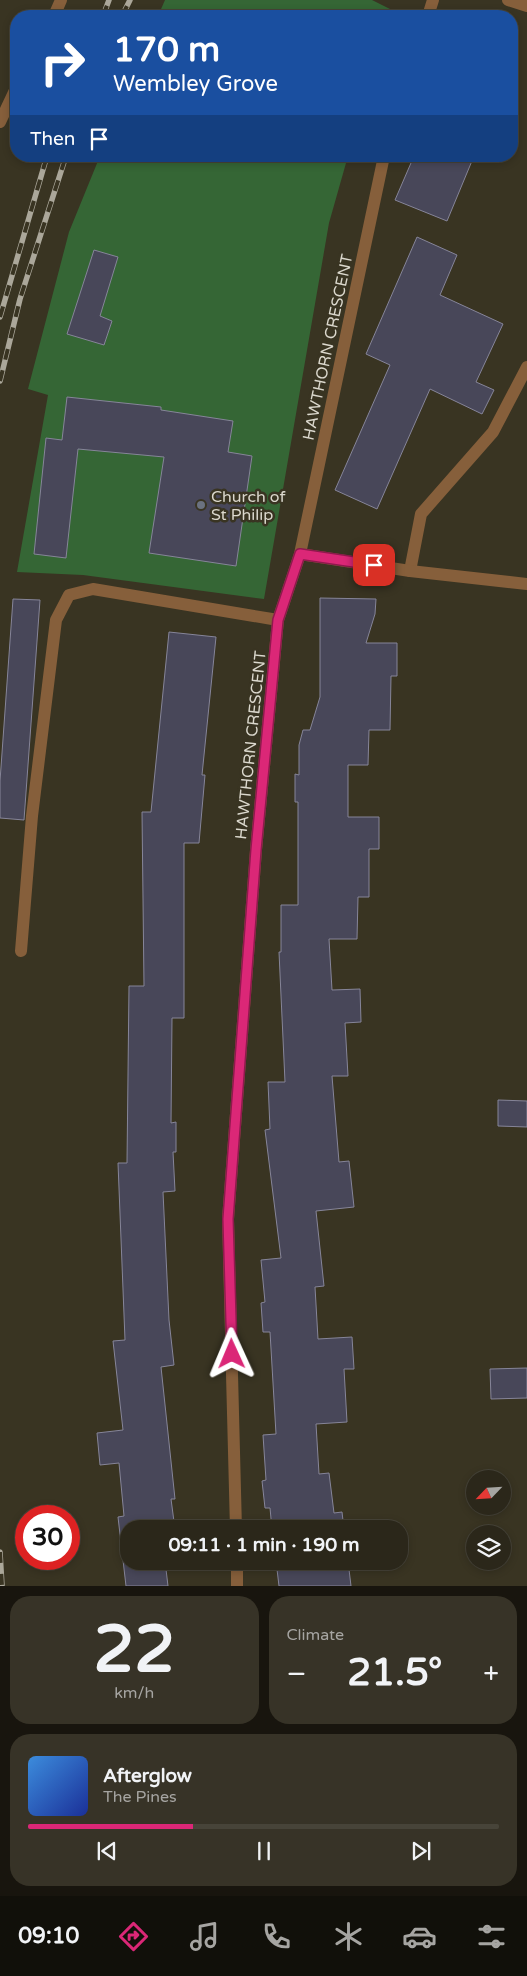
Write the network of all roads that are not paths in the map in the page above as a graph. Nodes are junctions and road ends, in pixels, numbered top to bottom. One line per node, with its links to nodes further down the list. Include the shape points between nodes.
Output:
1 (508, 0): 2 (street)
2 (527, 6)
3 (10, 101): 4 (street)
4 (0, 122)
5 (383, 162): 7 (street, HAWTHORN CRESCENT)
6 (527, 367): 8 (street, via 493,432 421,514)
7 (300, 554): 8 (street); 10 (street, HAWTHORN CRESCENT)
8 (410, 571): 9 (street)
9 (527, 584)
10 (278, 620): 11 (street, via 93,589 69,595 56,620 32,816); 12 (street, HAWTHORN CRESCENT, via 256,850 228,1219)
11 (21, 951)
12 (236, 1520)
13 (237, 1570): 14 (street)
14 (237, 1586)

